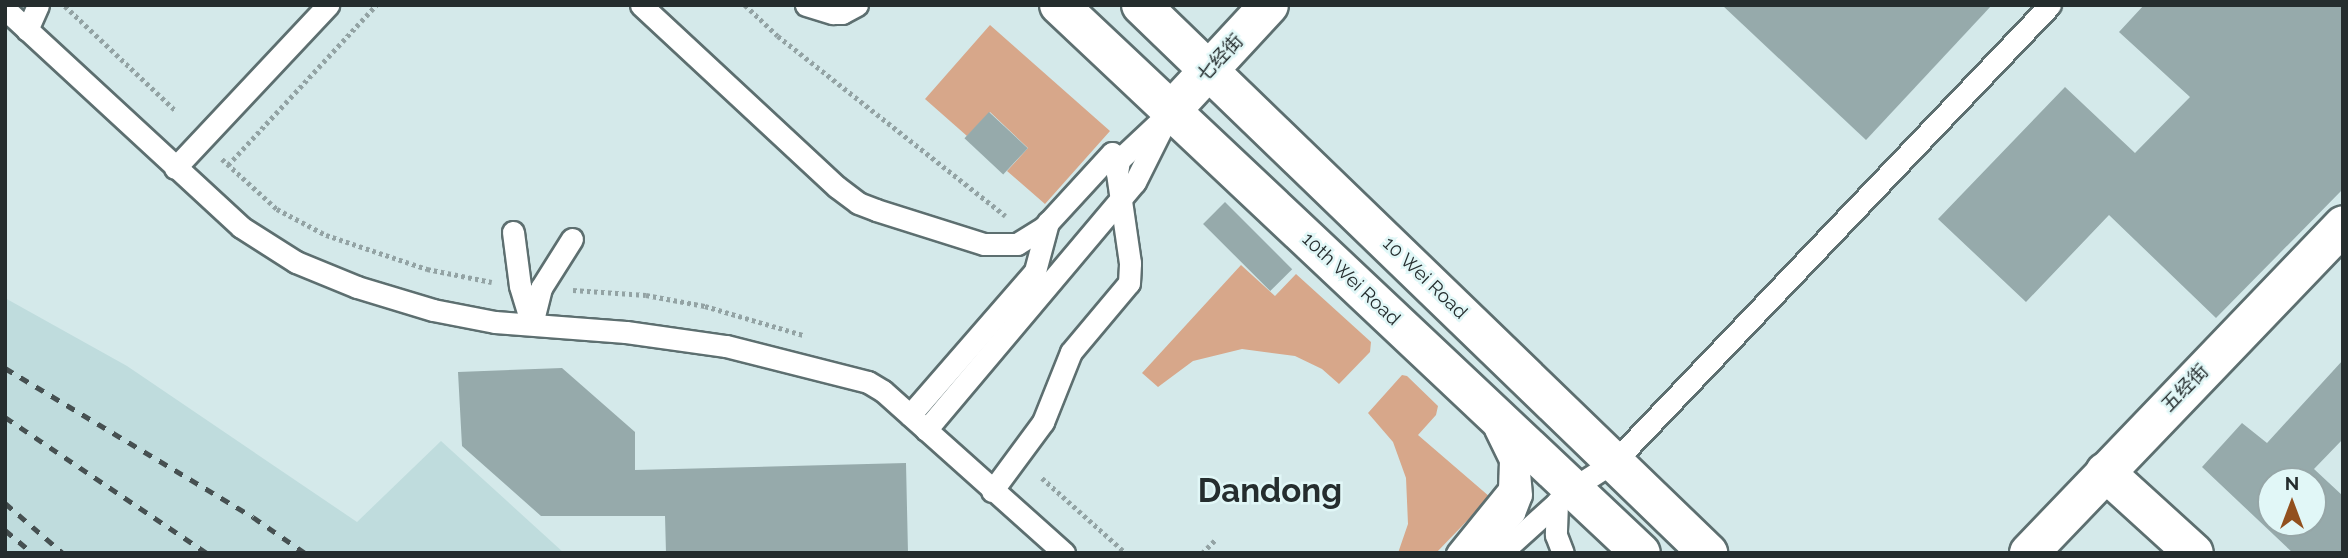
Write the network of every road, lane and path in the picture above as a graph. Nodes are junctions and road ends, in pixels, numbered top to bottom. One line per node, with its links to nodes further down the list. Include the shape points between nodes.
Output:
1 (38, 5): 14 (lane)
2 (65, 5): 16 (path)
3 (328, 5): 21 (lane)
4 (376, 5): 20 (path)
5 (641, 5): 23 (lane, via 858,203 984,244 1017,244)
6 (746, 5): 24 (path, via 778,36)
7 (806, 5): 8 (lane, via 833,13)
8 (857, 5)
9 (1059, 5): 17 (main road, 10th Wei Road)
10 (1141, 5): 15 (main road, 10 Wei Road)
11 (1269, 5): 15 (main road, 七经街)
12 (2050, 5): 34 (lane)
13 (5, 9): 14 (lane)
14 (27, 30): 21 (lane)
15 (1209, 70): 17 (main road, 七经街); 34 (main road, 10 Wei Road)
16 (176, 111)
17 (1171, 111): 19 (lane); 22 (lane, via 1135,182); 30 (main road, 10th Wei Road)
18 (216, 153): 20 (path)
19 (1119, 160): 22 (lane); 23 (lane, via 1111,153)
20 (228, 165): 28 (path, via 277,209 326,235 427,269)
21 (175, 168): 29 (lane, via 241,227 322,274 433,310)
22 (1121, 198): 32 (lane); 37 (lane, via 1129,283 1071,352 1042,422)
23 (1048, 222): 31 (lane, via 1035,271)
24 (1012, 223)
25 (2343, 225): 35 (main road, 五经街)
26 (513, 232): 29 (lane, via 520,285)
27 (572, 239): 29 (lane, via 541,288)
28 (504, 284)
29 (532, 324): 31 (lane, via 672,337 829,370 868,382)
30 (1482, 402): 33 (lane); 38 (main road, 10th Wei Road)
31 (910, 415): 32 (lane)
32 (926, 430): 37 (lane)
33 (1510, 460): 43 (lane, via 1505,496); 44 (lane, via 1521,482 1519,503)
34 (1615, 461): 38 (lane); 48 (main road, 10 Wei Road)
35 (2105, 472): 49 (main road, 五经街); 50 (main road)
36 (1042, 478): 41 (path)
37 (992, 491): 40 (lane)
38 (1565, 495): 45 (lane); 46 (lane, via 1556,535); 47 (main road, 10th Wei Road)
39 (1215, 540): 42 (path)
40 (1064, 553)
41 (1126, 553)
42 (1202, 553)
43 (1457, 553)
44 (1478, 553)
45 (1501, 553)
46 (1563, 553)
47 (1641, 553)
48 (1708, 553)
49 (2029, 553)
50 (2194, 553)

